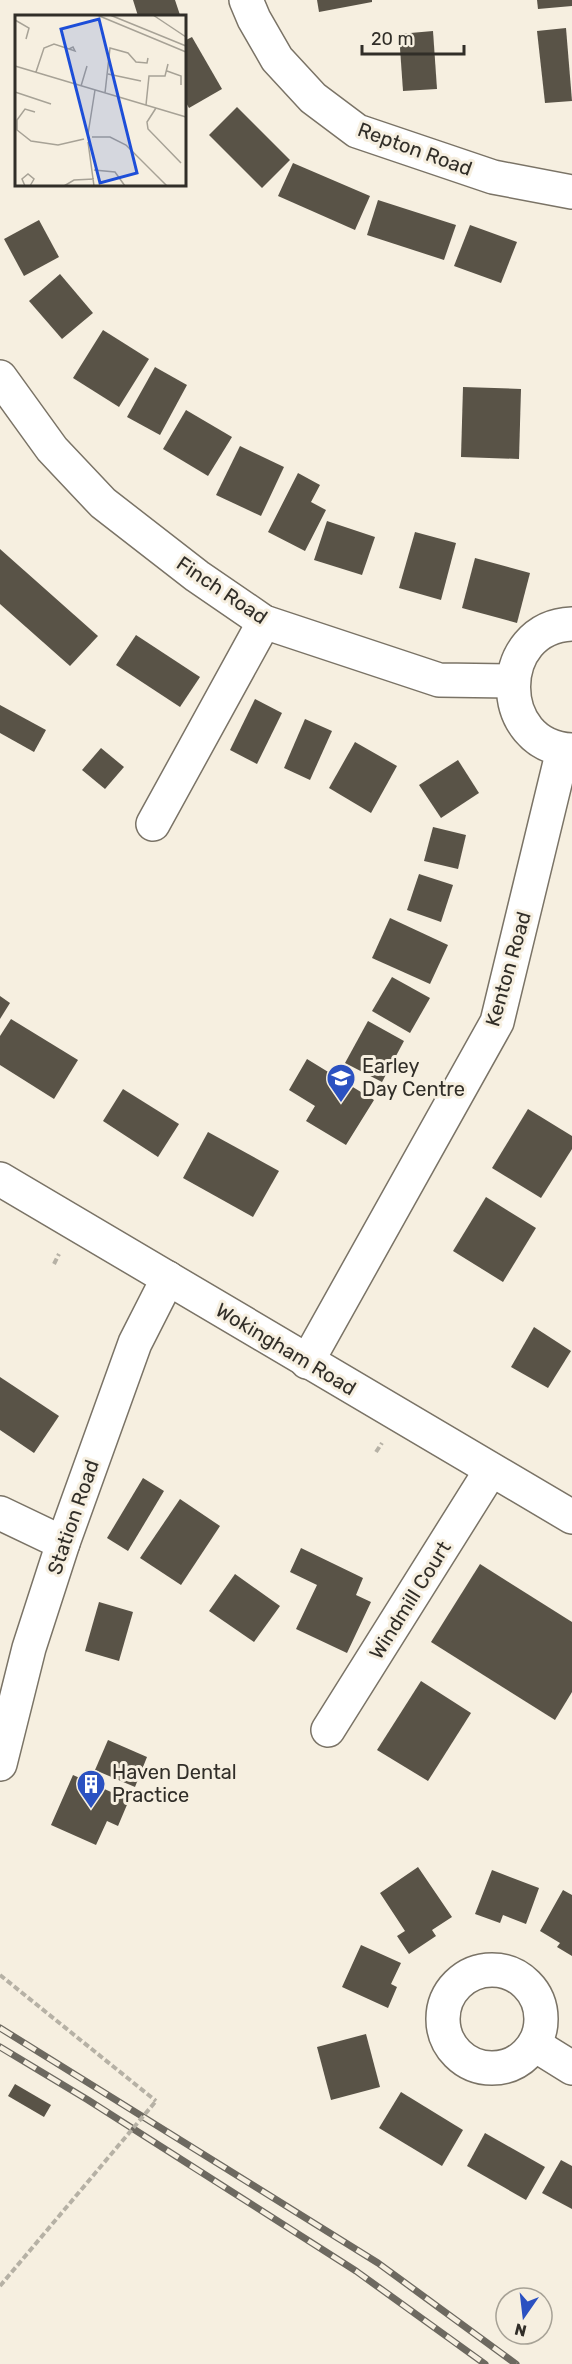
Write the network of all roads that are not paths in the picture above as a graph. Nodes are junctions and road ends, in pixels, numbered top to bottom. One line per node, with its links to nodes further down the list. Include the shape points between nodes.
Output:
1 (246, 0): 2 (street, Repton Road, via 276,59 313,99 357,131 493,177)
2 (572, 192)
3 (0, 377): 4 (street, Finch Road, via 52,449 104,503 197,576)
4 (264, 622): 6 (street, Finch Road, via 439,680); 8 (street)
5 (572, 624): 6 (street, via 548,630 530,642 518,660)
6 (512, 681): 7 (street, Kenton Road, via 513,700 531,732 546,743)
7 (568, 750): 11 (street, Kenton Road, via 497,1022)
8 (153, 824)
9 (0, 1179): 10 (street, Wokingham Road)
10 (168, 1278): 11 (street, Wokingham Road); 15 (street, Station Road, via 135,1343)
11 (308, 1362): 12 (street, Wokingham Road)
12 (491, 1470): 14 (street, Wokingham Road); 16 (street, Windmill Court)
13 (0, 1513): 15 (street)
14 (572, 1517)
15 (63, 1543): 17 (street, Station Road, via 29,1648)
16 (328, 1730)
17 (0, 1764)
18 (535, 2045): 19 (street)
19 (572, 2068)

